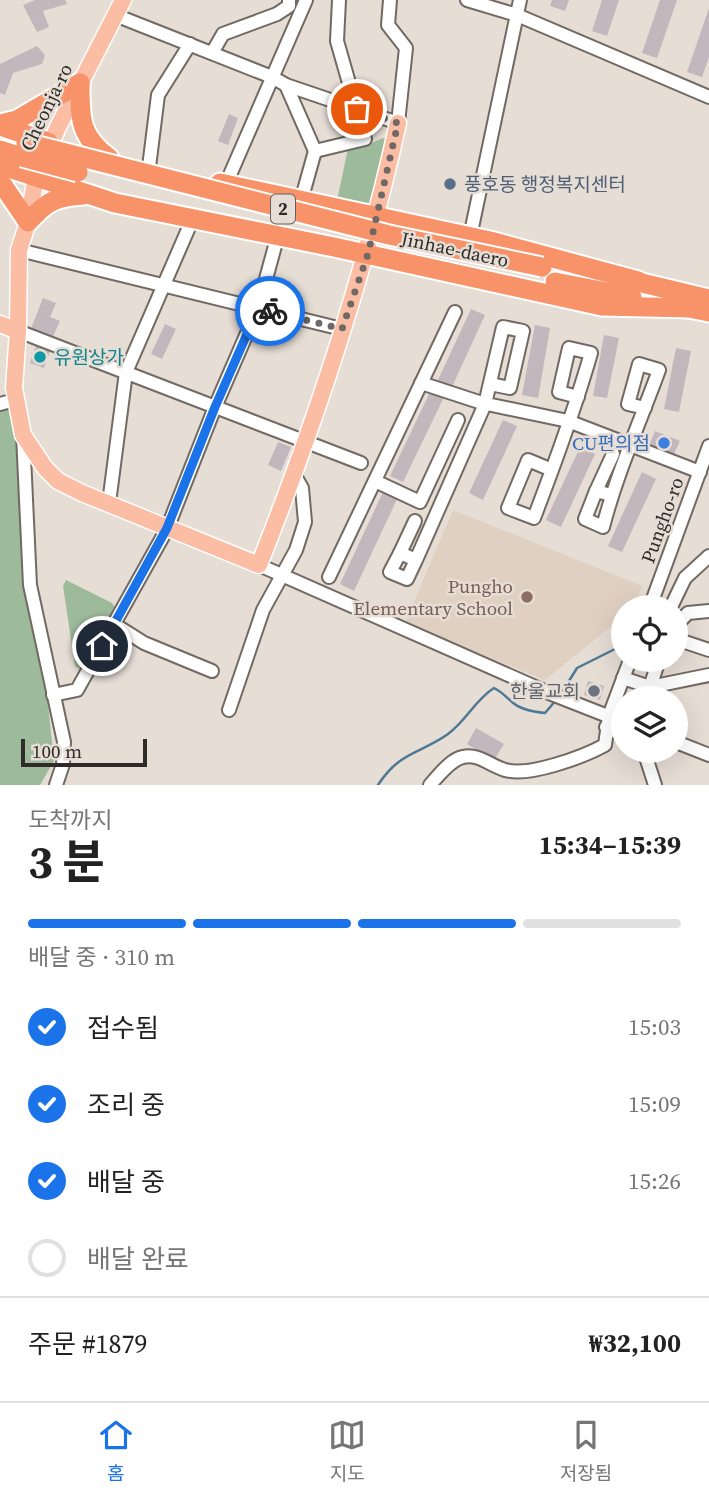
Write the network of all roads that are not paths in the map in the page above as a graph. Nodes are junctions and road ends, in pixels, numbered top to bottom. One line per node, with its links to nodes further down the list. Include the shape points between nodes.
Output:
1 (289, 0): 10 (street, via 289,6 277,14 223,34)
2 (306, 0): 11 (street)
3 (339, 0): 15 (street, via 337,41)
4 (390, 0): 16 (street, via 388,25 406,48)
5 (467, 0): 8 (street)
6 (520, 0): 8 (street)
7 (119, 7): 9 (street); 12 (main road, Cheonja-ro)
8 (517, 15): 14 (street); 35 (street)
9 (190, 44): 10 (street); 25 (street, via 158,95)
10 (212, 53): 11 (street)
11 (272, 77): 13 (street); 28 (street)
12 (80, 83): 17 (highway); 19 (main road, Cheonja-ro); 23 (highway, via 83,129 94,147)
13 (286, 85): 15 (street); 22 (street)
14 (709, 97)
15 (357, 109): 16 (street); 22 (street, via 365,139)
16 (398, 123): 32 (main road)
17 (0, 125): 19 (highway)
18 (0, 135): 21 (highway, Jinhae-daero / 2)
19 (51, 142): 23 (highway); 26 (main road, Cheonja-ro)
20 (0, 150): 21 (highway, Jinhae-daero / 2)
21 (24, 150): 38 (highway, Jinhae-daero / 2, bridge); 38 (highway, Jinhae-daero / 2, bridge, via 64,169)
22 (315, 151): 30 (street)
23 (109, 158): 25 (highway)
24 (0, 165): 26 (highway)
25 (149, 167): 28 (highway)
26 (36, 177): 29 (highway); 33 (main road, Cheonja-ro)
27 (0, 181): 33 (highway)
28 (226, 184): 30 (highway)
29 (90, 194): 31 (highway); 33 (highway, via 60,197)
30 (301, 201): 32 (highway)
31 (193, 218): 34 (highway); 40 (street)
32 (377, 218): 35 (highway); 37 (main road)
33 (28, 222): 36 (main road, Cheonja-ro)
34 (278, 236): 37 (highway); 42 (street)
35 (470, 237): 39 (highway)
36 (19, 250): 40 (street); 46 (main road, Cheonja-ro)
37 (368, 254): 41 (highway, via 602,306); 45 (main road)
38 (540, 273): 39 (highway, Jinhae-daero / 2); 41 (highway, Jinhae-daero / 2)
39 (638, 281): 41 (highway, Jinhae-daero / 2)
40 (165, 286): 42 (street); 47 (street)
41 (703, 306)
42 (258, 309): 45 (street); 53 (street)
43 (455, 312): 48 (street)
44 (0, 324): 46 (main road)
45 (342, 329): 58 (main road)
46 (18, 331): 47 (street); 51 (main road, Cheonja-ro)
47 (125, 372): 53 (street); 69 (street)
48 (421, 383): 52 (street); 66 (street)
49 (490, 384): 49 (street, via 503,327 523,331 510,388); 52 (street)
50 (578, 397): 56 (street)
51 (8, 402): 57 (main road, Cheonja-ro)
52 (485, 404): 56 (street); 74 (street)
53 (215, 407): 58 (street); 71 (street)
54 (645, 408): 59 (street)
55 (458, 420): 66 (street, via 420,502)
56 (571, 422): 59 (street); 63 (street)
57 (23, 435): 69 (main road, via 58,481); 91 (street, Cheonja-ro, via 30,585)
58 (307, 442): 62 (street); 65 (main road)
59 (632, 446): 64 (street); 68 (street)
60 (709, 446): 64 (street, Pungho-ro)
61 (613, 454): 67 (street)
62 (361, 463)
63 (552, 470): 63 (street, via 534,518 508,508 528,460)
64 (700, 472): 78 (street, Pungho-ro)
65 (295, 476): 75 (main road); 76 (street, via 302,488 305,522)
66 (375, 481): 77 (street)
67 (596, 491): 68 (street); 68 (street, via 585,519 603,527)
68 (611, 495)
69 (109, 503): 71 (main road)
70 (415, 521): 72 (street)
71 (167, 528): 75 (main road); 82 (street)
72 (400, 553): 74 (street); 74 (street, via 390,572 407,579)
73 (709, 556): 79 (street, via 685,578)
74 (416, 559)
75 (259, 565): 76 (street)
76 (282, 575): 92 (street, via 263,610); 93 (street)
77 (330, 577)
78 (654, 595)
79 (677, 595)
80 (709, 611): 81 (street)
81 (688, 613)
82 (114, 624): 85 (street, via 144,643); 91 (street, via 77,690)
83 (688, 643): 84 (street)
84 (709, 650)
85 (212, 671)
86 (625, 672): 88 (street)
87 (709, 675): 90 (street)
88 (623, 678): 89 (street); 93 (street)
89 (647, 686)
90 (655, 686)
91 (53, 695): 99 (street, Cheonja-ro, via 64,742)
92 (229, 709)
93 (607, 721): 94 (street); 95 (street); 100 (street, via 605,745 595,751 533,770 506,770 464,756)
94 (611, 721)
95 (611, 724)
96 (688, 747): 97 (street)
97 (709, 755)
98 (648, 763): 101 (street)
99 (56, 785)
100 (430, 785)
101 (655, 785)

